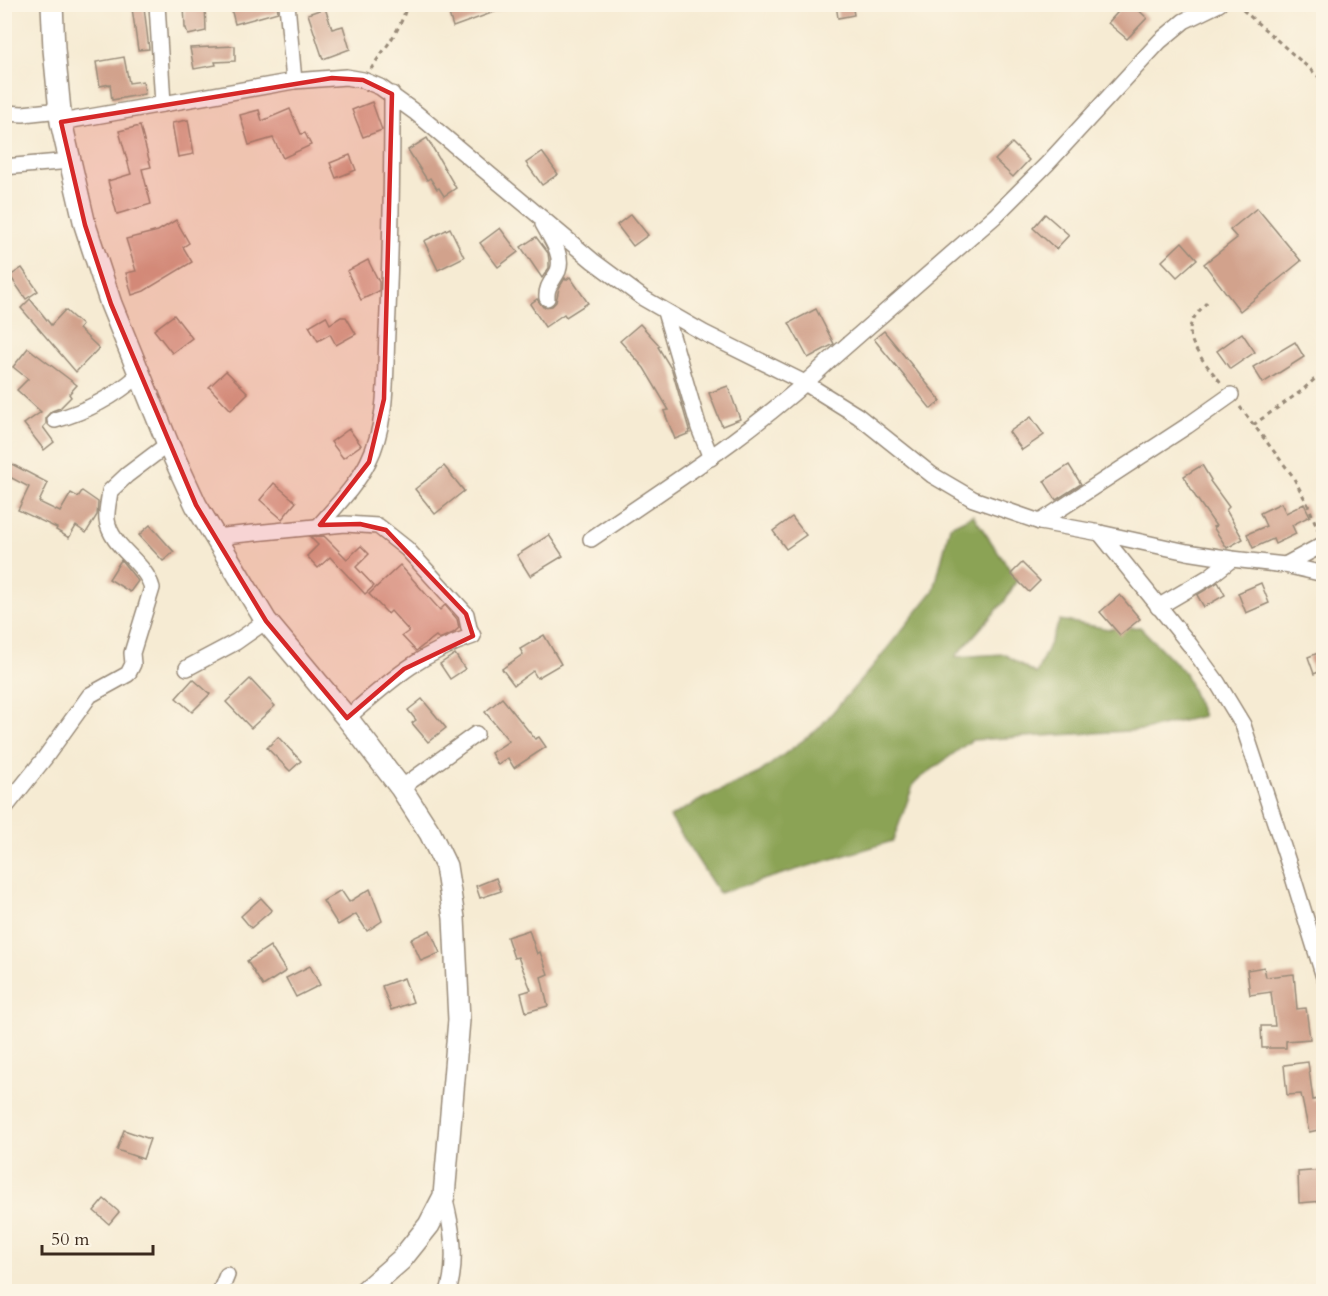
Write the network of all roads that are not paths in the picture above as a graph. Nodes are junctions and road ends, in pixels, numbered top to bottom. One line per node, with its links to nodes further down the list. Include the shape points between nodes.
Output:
1 (52, 4): 9 (main road)
2 (157, 4): 7 (street)
3 (286, 4): 5 (street)
4 (1219, 4): 16 (street, via 1184,21 1160,41 995,216)
5 (294, 81): 6 (street, via 346,77 363,80); 7 (street)
6 (392, 94): 12 (street); 22 (street, via 384,399 369,462)
7 (162, 104): 9 (street)
8 (4, 113): 9 (street)
9 (61, 116): 10 (main road)
10 (70, 160): 11 (street); 15 (main road, via 85,225)
11 (4, 167)
12 (539, 216): 13 (street, via 559,261 547,288); 14 (street, via 593,261)
13 (547, 298)
14 (665, 312): 16 (street); 20 (street)
15 (139, 375): 18 (street, via 103,402); 19 (main road)
16 (805, 383): 20 (street); 21 (street, via 858,416 932,475 973,500)
17 (1231, 395): 21 (street)
18 (56, 420)
19 (168, 444): 24 (main road); 36 (street, via 110,491 107,519 112,534 149,578 152,588 129,674 90,695)
20 (711, 458): 26 (street)
21 (1040, 522): 23 (street)
22 (318, 527): 24 (street); 33 (street, via 360,524 386,530 466,614 473,636 432,652 404,669)
23 (1100, 533): 27 (street); 30 (street)
24 (214, 537): 31 (main road)
25 (1322, 538): 28 (street)
26 (591, 539)
27 (1232, 560): 28 (street); 30 (street)
28 (1285, 565): 29 (street)
29 (1323, 574)
30 (1158, 607): 37 (street, via 1217,682 1243,725)
31 (266, 621): 32 (street); 33 (main road)
32 (187, 668)
33 (347, 718): 35 (main road)
34 (476, 734): 35 (street)
35 (400, 788): 38 (main road, via 430,832 446,866 454,918 459,1020)
36 (4, 809)
37 (1323, 977)
38 (444, 1196): 41 (main road, via 429,1225 401,1260); 42 (street, via 453,1263)
39 (227, 1275): 40 (street)
40 (220, 1292)
41 (364, 1292)
42 (448, 1292)

